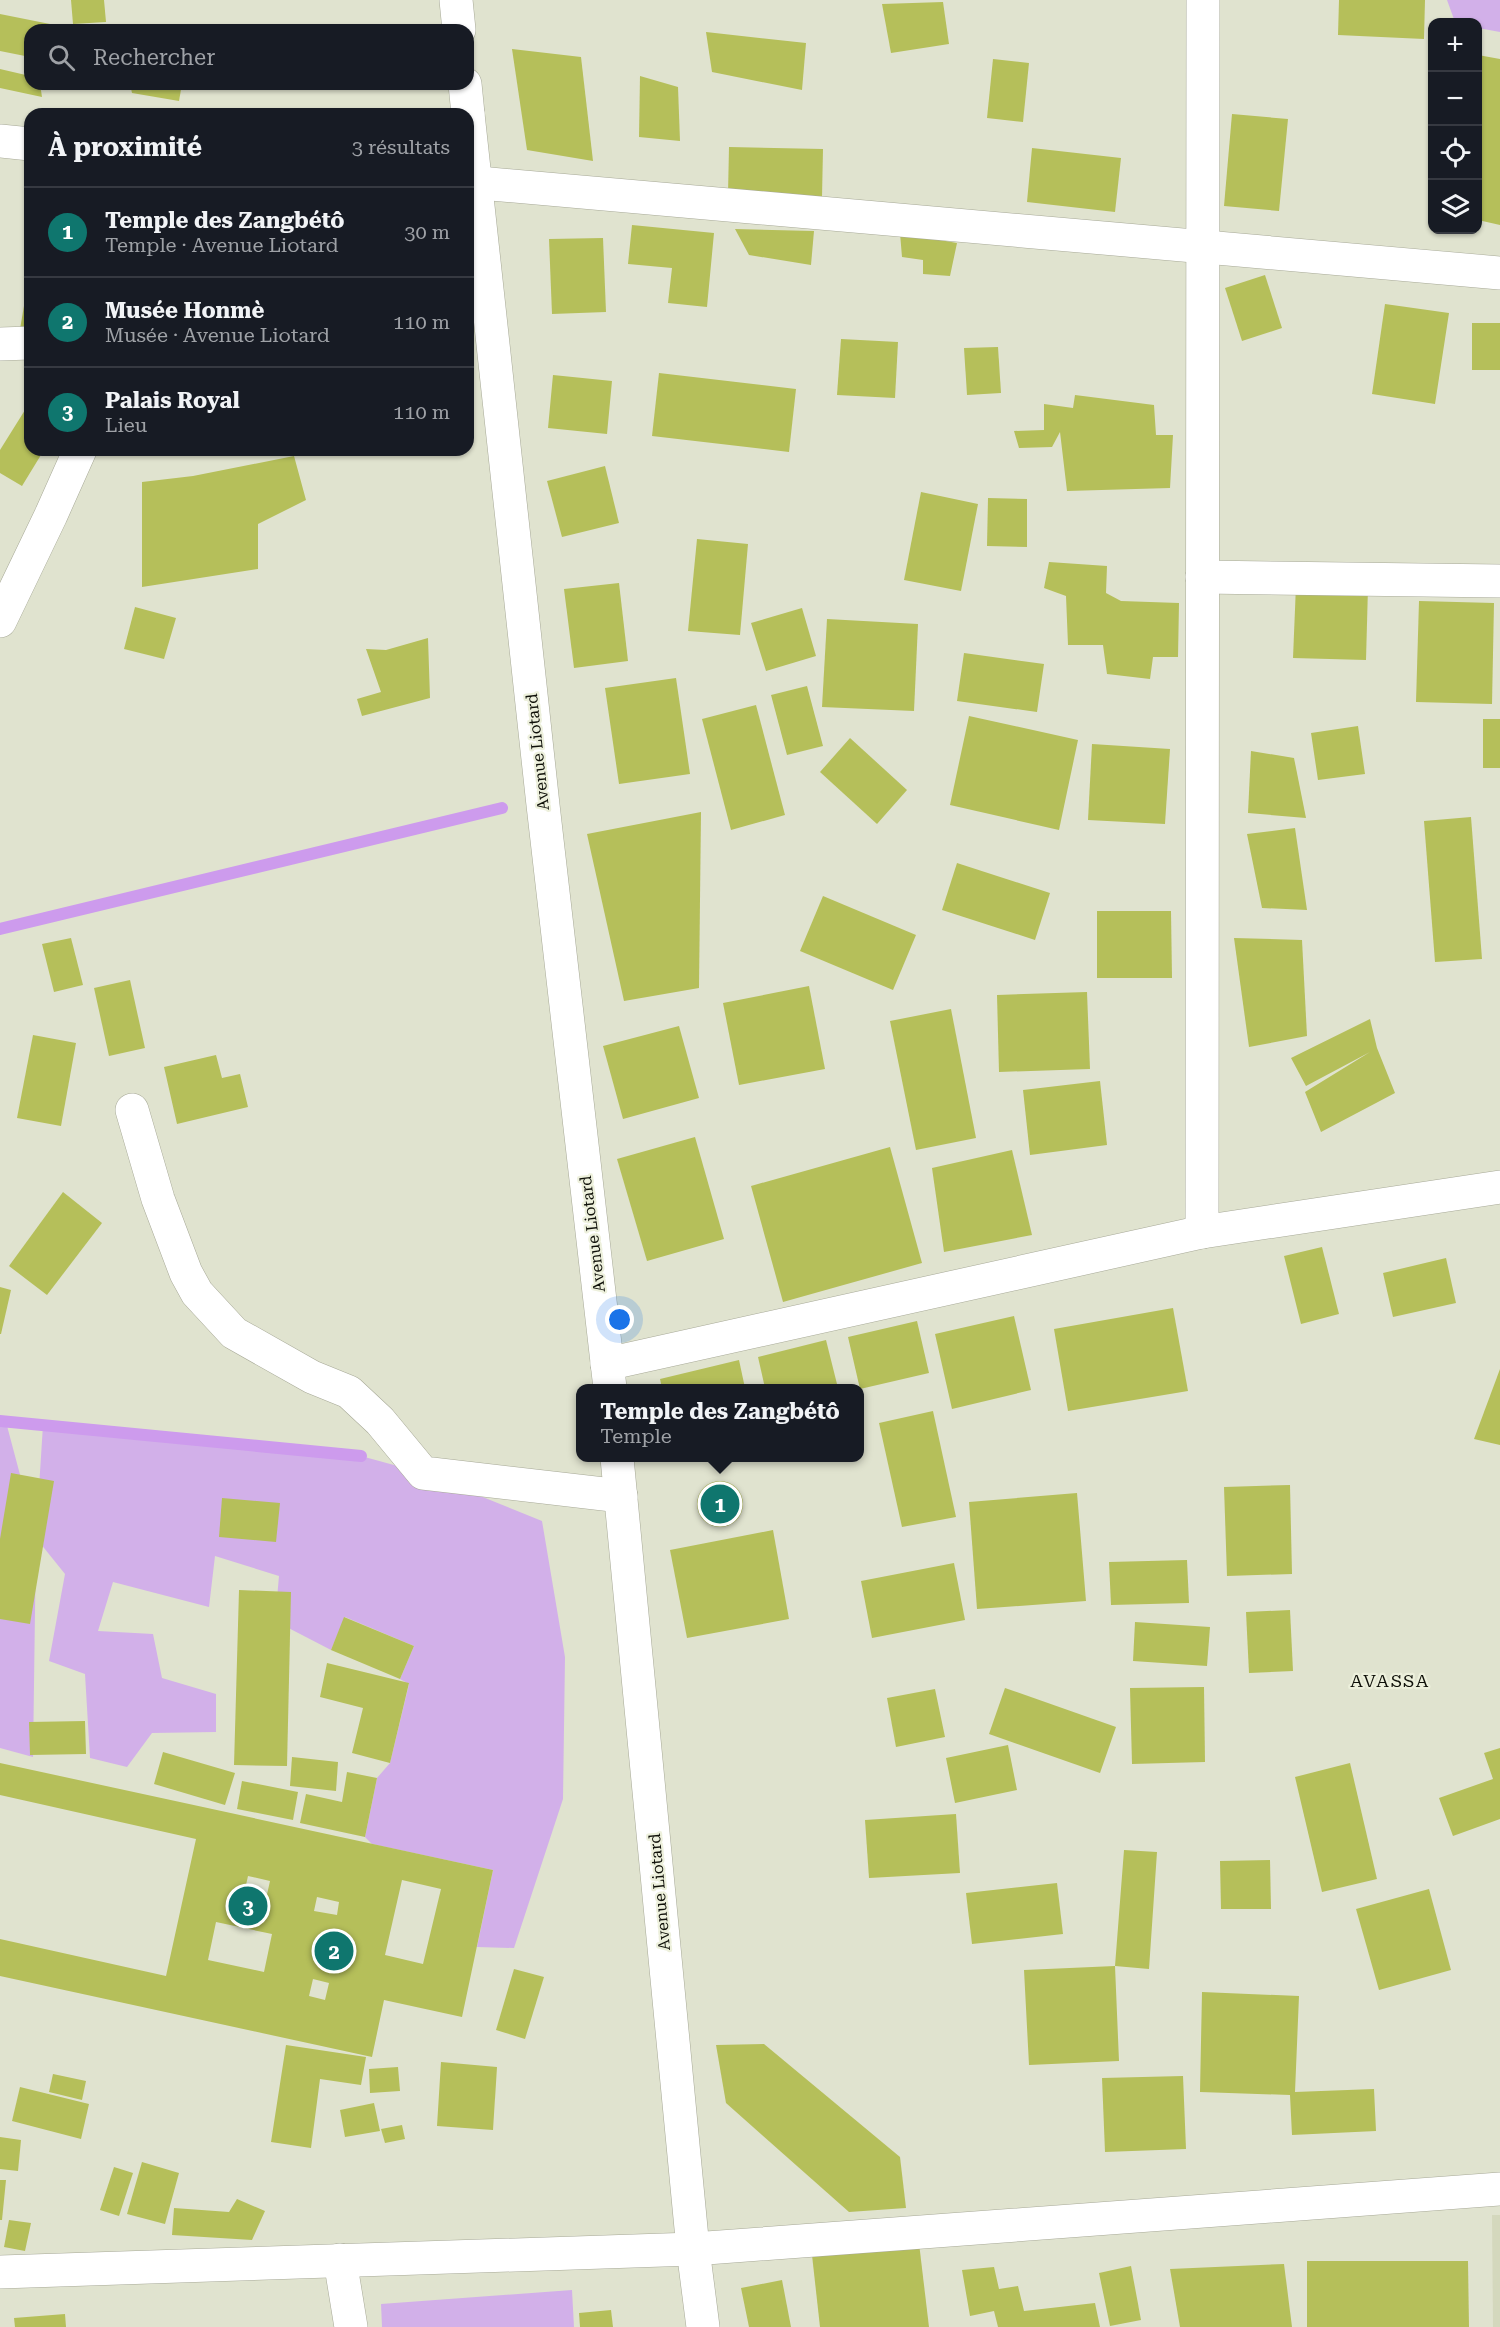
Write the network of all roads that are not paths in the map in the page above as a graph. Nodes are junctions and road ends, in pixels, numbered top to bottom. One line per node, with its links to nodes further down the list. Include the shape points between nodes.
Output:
1 (456, 0): 3 (street)
2 (1203, 0): 10 (street)
3 (458, 24)
4 (466, 90): 5 (street, Avenue Liotard)
5 (467, 108)
6 (0, 141): 7 (street)
7 (24, 143)
8 (474, 183): 10 (street)
9 (474, 201): 21 (street, Avenue Liotard)
10 (1203, 247): 11 (street); 15 (street)
11 (1500, 273)
12 (24, 343): 13 (street)
13 (0, 344)
14 (77, 456): 17 (street)
15 (1202, 577): 16 (street); 20 (street)
16 (1500, 581)
17 (0, 621)
18 (132, 1110): 23 (street, via 158,1199 186,1273 197,1293 234,1333 312,1377 349,1392 380,1421 423,1473)
19 (1500, 1187): 20 (street)
20 (1202, 1232): 21 (street)
21 (609, 1376)
22 (617, 1462): 23 (street, Avenue Liotard)
23 (621, 1496): 25 (street, Avenue Liotard)
24 (1500, 2189): 25 (street)
25 (693, 2249): 26 (street); 29 (street, Avenue Liotard)
26 (340, 2260): 27 (street); 28 (street)
27 (0, 2272)
28 (351, 2327)
29 (703, 2327)

